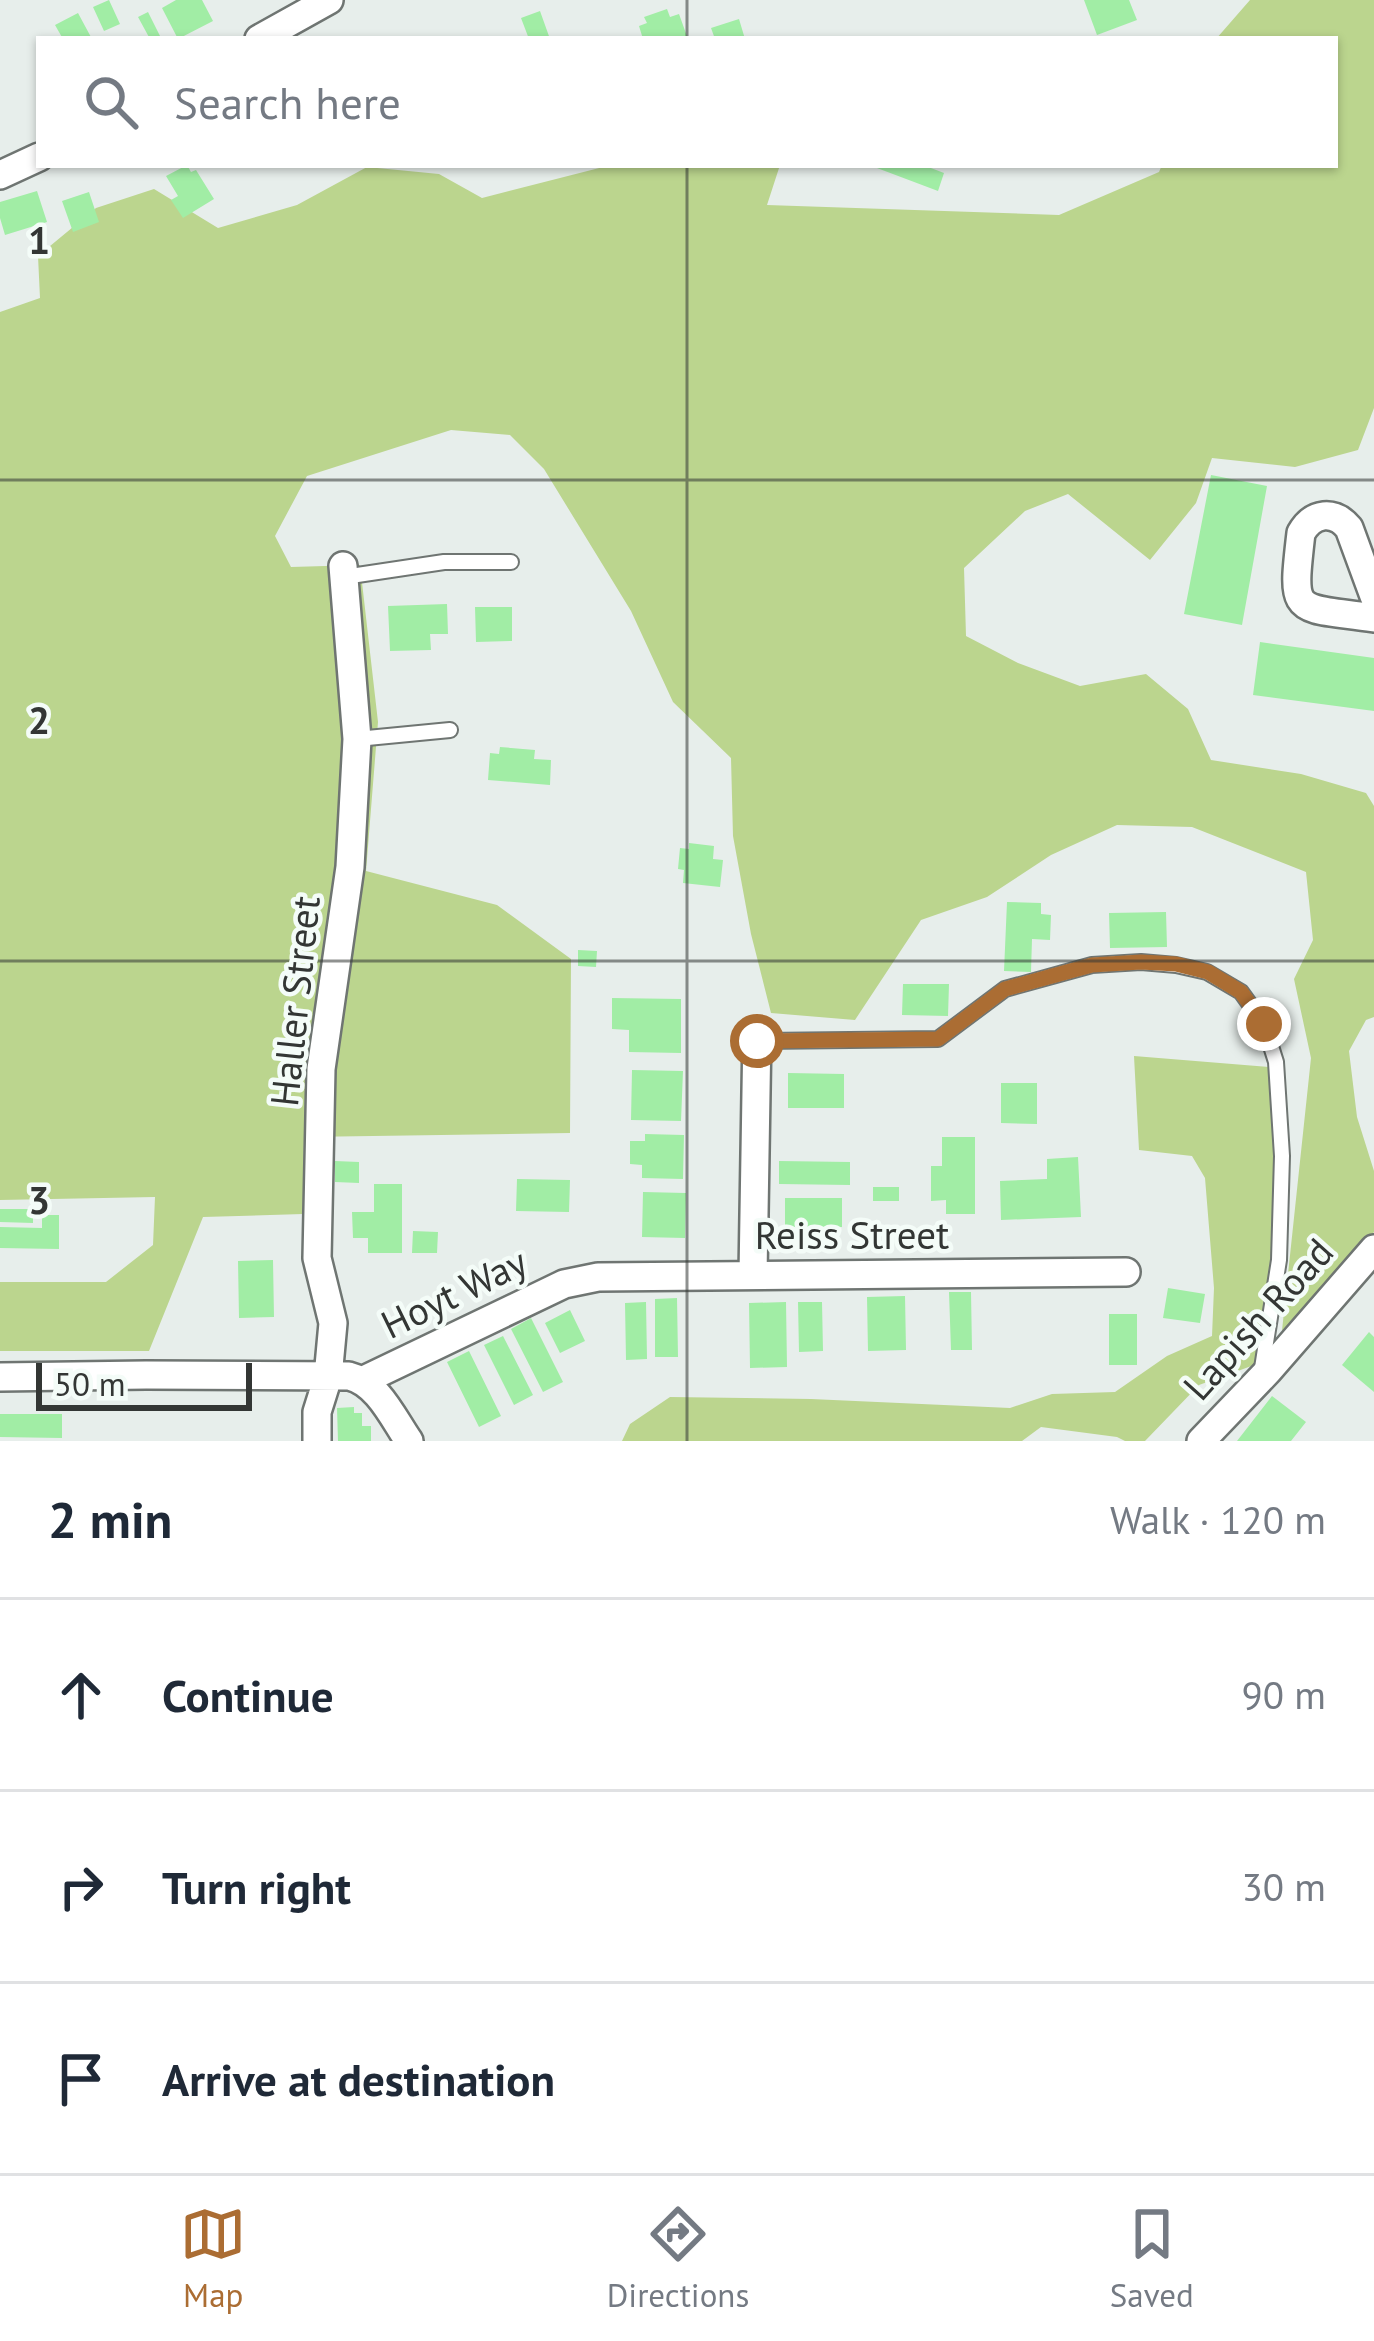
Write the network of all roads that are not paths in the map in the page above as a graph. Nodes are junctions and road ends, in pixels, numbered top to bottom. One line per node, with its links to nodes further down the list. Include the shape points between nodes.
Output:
1 (329, 0): 2 (street)
2 (264, 36)
3 (36, 158): 4 (street)
4 (0, 175)
5 (512, 562): 6 (lane)
6 (343, 572): 10 (street, Haller Street)
7 (1374, 596): 8 (street, via 1344,522 1328,515 1305,526 1299,599 1309,609)
8 (1374, 618)
9 (449, 730): 10 (lane)
10 (357, 739): 17 (street, Haller Street, via 350,867 321,1069 317,1258 333,1323)
11 (757, 1036): 14 (street); 18 (lane, via 938,1039 1005,989 1092,965 1176,964 1241,992 1264,1024 1276,1062 1282,1156 1279,1260)
12 (1374, 1249): 18 (street, Lapish Road)
13 (1126, 1272): 14 (street, Reiss Street)
14 (753, 1275): 15 (street, Reiss Street)
15 (579, 1280): 19 (street, Hoyt Way)
16 (0, 1377): 17 (street)
17 (328, 1377): 19 (street); 20 (street, Haller Street)
18 (1261, 1379): 22 (street, Lapish Road)
19 (364, 1380): 21 (street)
20 (317, 1441)
21 (409, 1441)
22 (1201, 1441)

